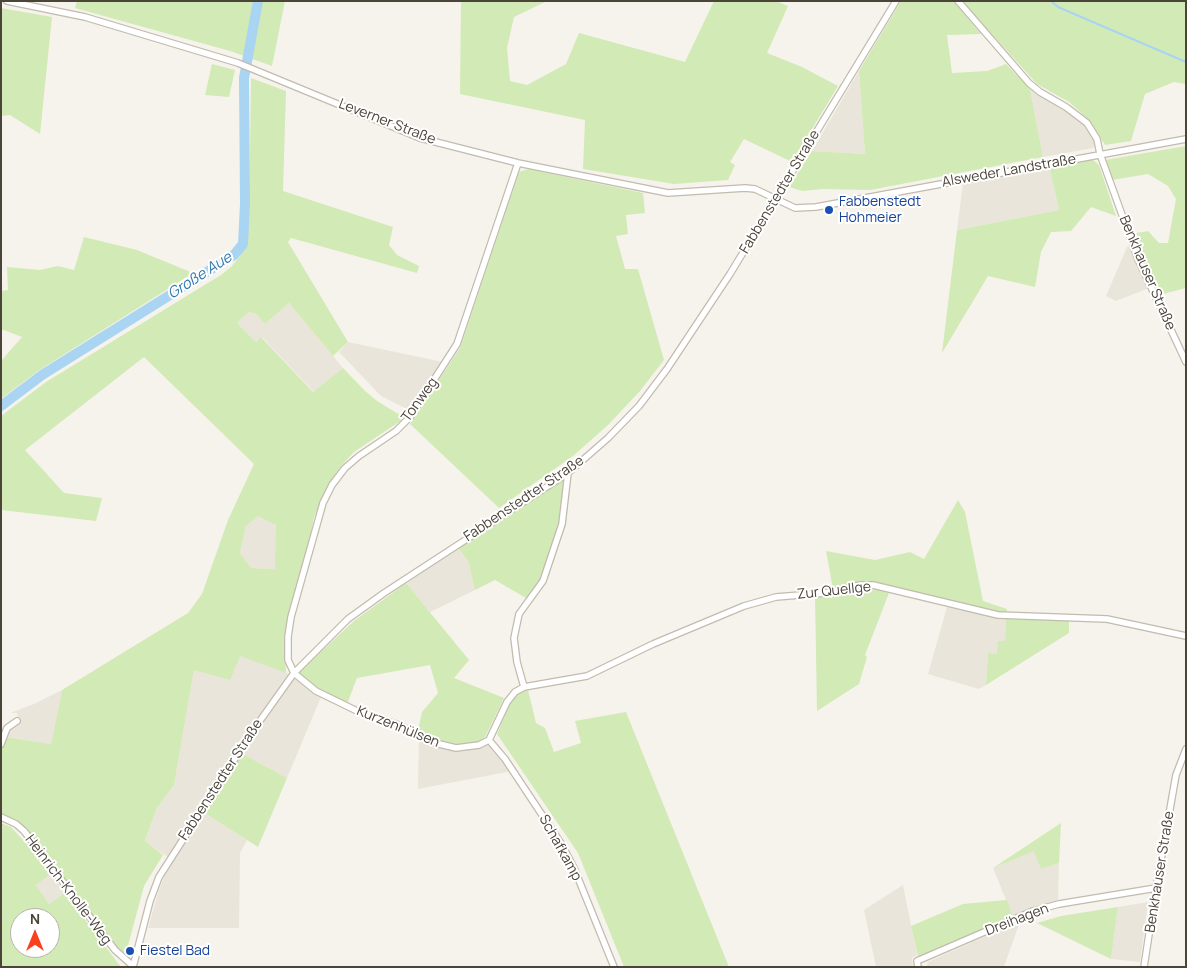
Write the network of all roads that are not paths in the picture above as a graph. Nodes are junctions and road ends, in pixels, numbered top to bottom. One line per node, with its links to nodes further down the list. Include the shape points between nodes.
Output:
1 (7, 1): 4 (street, Leverner Straße)
2 (896, 1): 8 (street, Fabbenstedter Straße)
3 (958, 1): 6 (street, Benkhauser Straße, via 1029,83 1087,123 1097,140)
4 (35, 4): 7 (street, Leverner Straße, via 238,63 420,138)
5 (1186, 139): 6 (street, Alsweder Landstraße)
6 (1100, 154): 8 (street, Alsweder Landstraße, via 816,207 795,208); 9 (street, Benkhauser Straße, via 1138,259)
7 (518, 163): 8 (street, Leverner Straße, via 668,193 745,188); 12 (street, Tonweg, via 457,344 410,417 345,468 323,503 291,617 288,660)
8 (776, 199): 10 (street, Fabbenstedter Straße, via 667,370 639,406)
9 (1186, 362)
10 (568, 473): 12 (street, Fabbenstedter Straße, via 348,619); 13 (street, via 562,524 543,581 519,614 514,638)
11 (1186, 636): 13 (street, Zur Quellge, via 1107,619 998,615 873,585 861,585 825,593 776,597 744,606 652,644 587,676)
12 (294, 673): 15 (street, Kurzenhülsen, via 316,691 435,743 456,748 479,745); 20 (street, Fabbenstedter Straße, via 159,877)
13 (524, 687): 15 (street, via 507,702)
14 (17, 721): 16 (street, via 6,728)
15 (489, 740): 21 (street, Schafkamp, via 562,845)
16 (1, 744)
17 (1186, 748): 19 (street, Benkhauser Straße, via 1176,775)
18 (1, 817): 20 (street, Heinrich-Knolle-Weg, via 24,831 115,950)
19 (1156, 888): 22 (street, Dreihagen, via 1033,911 917,961); 23 (street, Benkhauser Straße)
20 (133, 966)
21 (614, 967)
22 (918, 967)
23 (1144, 967)

